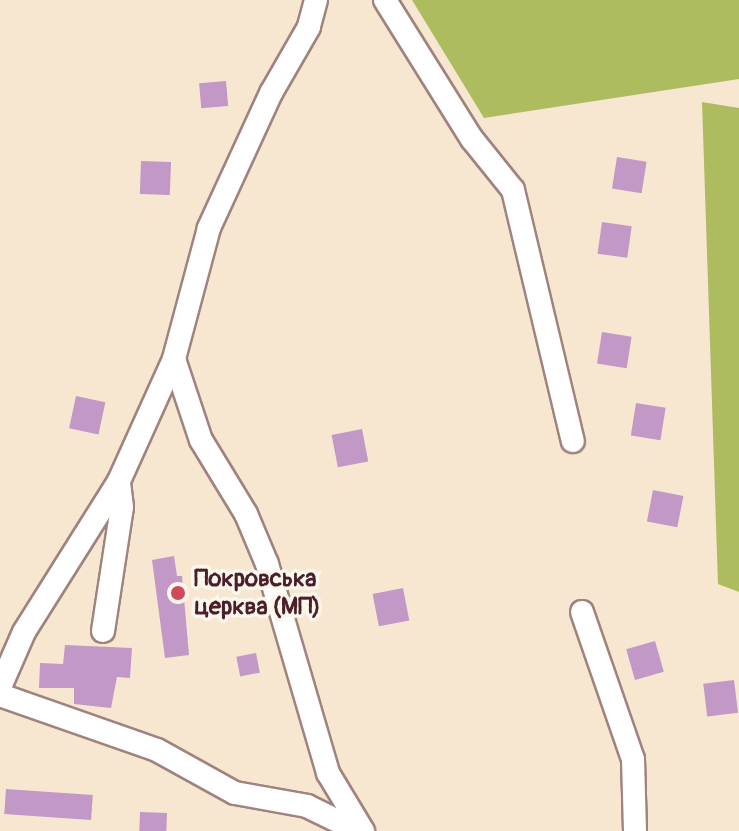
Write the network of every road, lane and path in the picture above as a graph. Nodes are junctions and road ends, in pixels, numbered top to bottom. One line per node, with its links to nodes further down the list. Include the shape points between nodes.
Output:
1 (316, 0): 3 (street, via 309,27 271,93 209,228)
2 (385, 0): 4 (street, via 472,139 513,190)
3 (174, 359): 5 (street); 10 (street, via 201,440 246,514 267,564 328,773)
4 (573, 441)
5 (119, 481): 7 (street, via 122,507); 8 (street, via 24,632)
6 (582, 612): 11 (street, via 633,759)
7 (103, 631)
8 (0, 687)
9 (0, 695): 10 (street, via 157,750 235,793 307,806)
10 (360, 831)
11 (635, 831)

